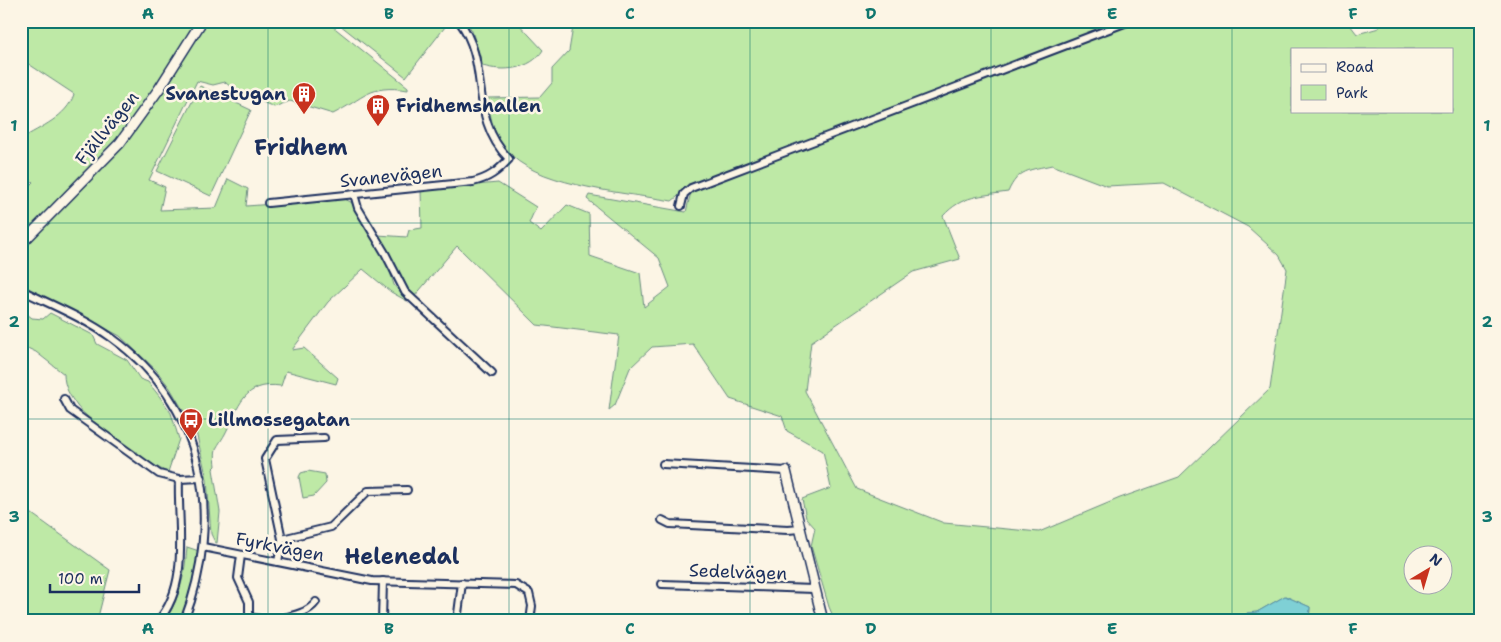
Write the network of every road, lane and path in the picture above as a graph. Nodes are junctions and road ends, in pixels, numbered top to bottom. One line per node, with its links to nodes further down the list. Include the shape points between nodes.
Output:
1 (202, 21): 7 (street, Fjällvägen, via 120,143)
2 (459, 21): 4 (street, Svanevägen, via 474,50 484,119 489,132 509,159 485,179)
3 (1130, 21): 6 (street, via 690,188 684,194)
4 (354, 194): 5 (street, Svanevägen); 9 (street, via 358,208 406,292)
5 (268, 203)
6 (681, 206)
7 (21, 244)
8 (21, 290): 14 (street, via 97,329 141,363 182,418)
9 (492, 372)
10 (64, 399): 15 (street, via 70,410 145,465 159,474)
11 (324, 438): 19 (street, via 277,440 265,459)
12 (663, 464): 13 (street)
13 (786, 471): 18 (street)
14 (201, 478): 15 (street); 20 (street, via 205,516)
15 (179, 479): 29 (street, via 181,550 172,598)
16 (406, 490): 19 (street, via 368,491 332,527)
17 (662, 520): 18 (street, via 670,524)
18 (800, 529): 26 (street)
19 (282, 539): 22 (street)
20 (203, 547): 21 (street, Fyrkvägen); 30 (street, via 192,601)
21 (241, 555): 22 (street, Fyrkvägen); 28 (street, via 238,578 249,602)
22 (278, 562): 23 (street, Fyrkvägen)
23 (383, 581): 24 (street, Fyrkvägen); 32 (street)
24 (462, 583): 33 (street); 34 (street, Fyrkvägen, via 521,586 531,598)
25 (662, 584): 26 (street, Sedelvägen)
26 (814, 589): 35 (street)
27 (316, 602): 31 (street, via 312,608)
28 (249, 619): 31 (street)
29 (158, 621)
30 (184, 621)
31 (271, 621)
32 (382, 621)
33 (457, 621)
34 (530, 621)
35 (822, 621)

